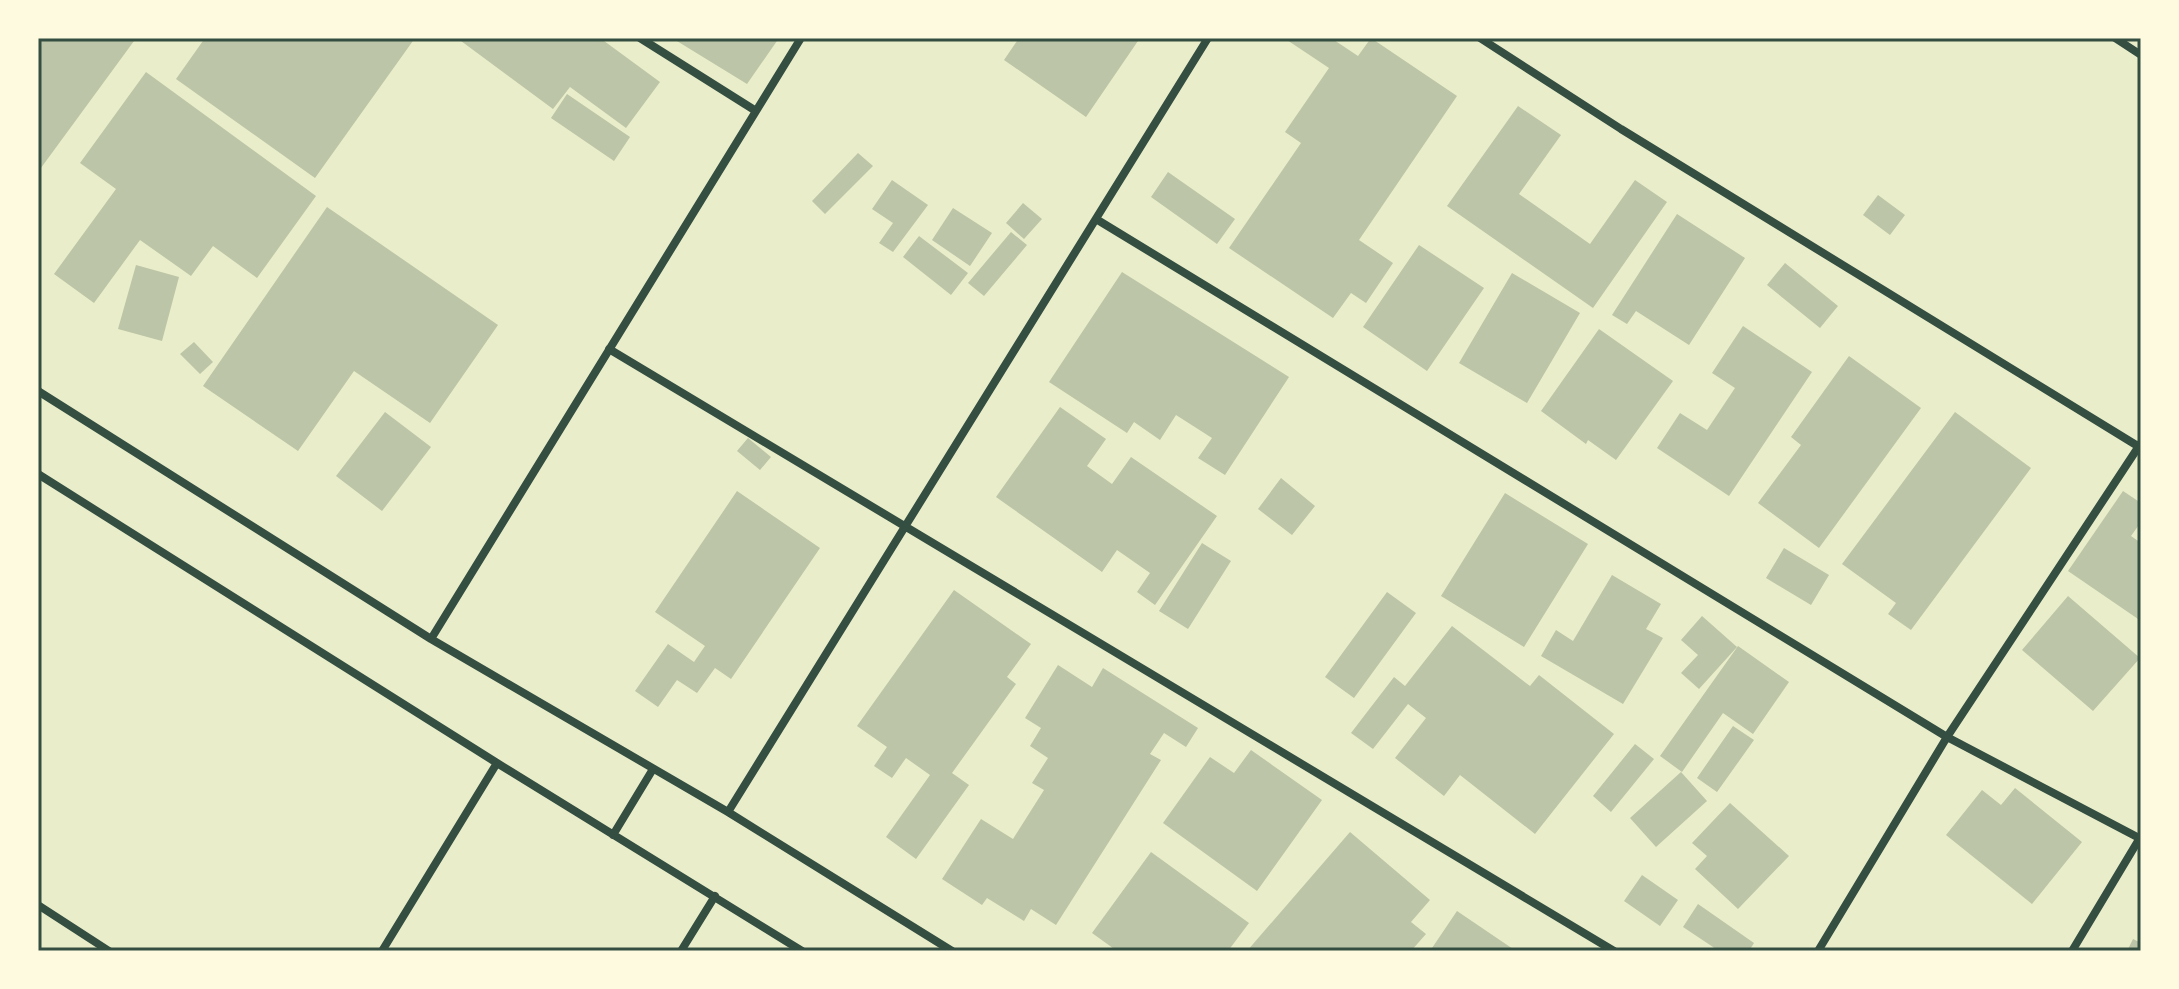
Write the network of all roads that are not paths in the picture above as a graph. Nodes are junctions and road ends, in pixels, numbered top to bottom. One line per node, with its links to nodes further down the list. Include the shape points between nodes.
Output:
1 (640, 38): 7 (street)
2 (801, 38): 7 (street)
3 (1208, 38): 8 (street)
4 (1480, 38): 11 (street)
5 (2115, 38): 6 (street)
6 (2141, 55)
7 (756, 111): 9 (street)
8 (1096, 219): 13 (street); 15 (street)
9 (609, 349): 13 (street); 14 (street)
10 (38, 391): 14 (street)
11 (2140, 446): 15 (street)
12 (38, 474): 16 (street)
13 (904, 527): 18 (street); 28 (street)
14 (431, 639): 17 (street)
15 (1947, 737): 20 (street); 29 (street)
16 (497, 763): 19 (street); 24 (street)
17 (653, 769): 18 (street); 19 (street)
18 (728, 812): 27 (street)
19 (613, 835): 21 (street)
20 (2141, 838): 30 (street)
21 (715, 896): 25 (street); 26 (street)
22 (38, 905): 23 (street)
23 (109, 951)
24 (382, 951)
25 (681, 951)
26 (802, 951)
27 (952, 951)
28 (1614, 951)
29 (1818, 951)
30 (2072, 951)

